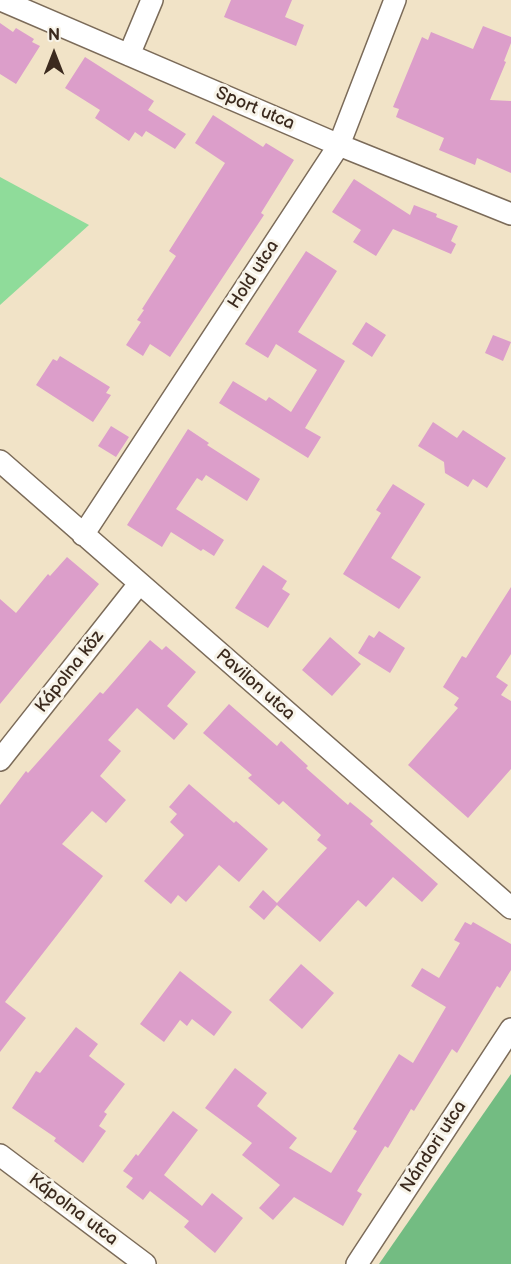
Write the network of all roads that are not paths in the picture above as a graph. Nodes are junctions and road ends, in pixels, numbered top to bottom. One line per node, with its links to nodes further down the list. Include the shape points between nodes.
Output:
1 (1, 0): 4 (street, Sport utca)
2 (152, 0): 4 (street)
3 (395, 0): 5 (street, Hold utca)
4 (129, 55): 5 (street, Sport utca)
5 (339, 145): 6 (street, Sport utca); 8 (street, Hold utca)
6 (511, 214)
7 (0, 461): 8 (street, Pavilon utca)
8 (83, 535): 9 (street, Pavilon utca)
9 (139, 584): 10 (street, Kápolna köz); 11 (street, Pavilon utca)
10 (0, 760)
11 (511, 908)
12 (511, 1029): 15 (street, Nándori utca)
13 (0, 1155): 14 (street, Kápolna utca)
14 (145, 1264)
15 (357, 1264)

